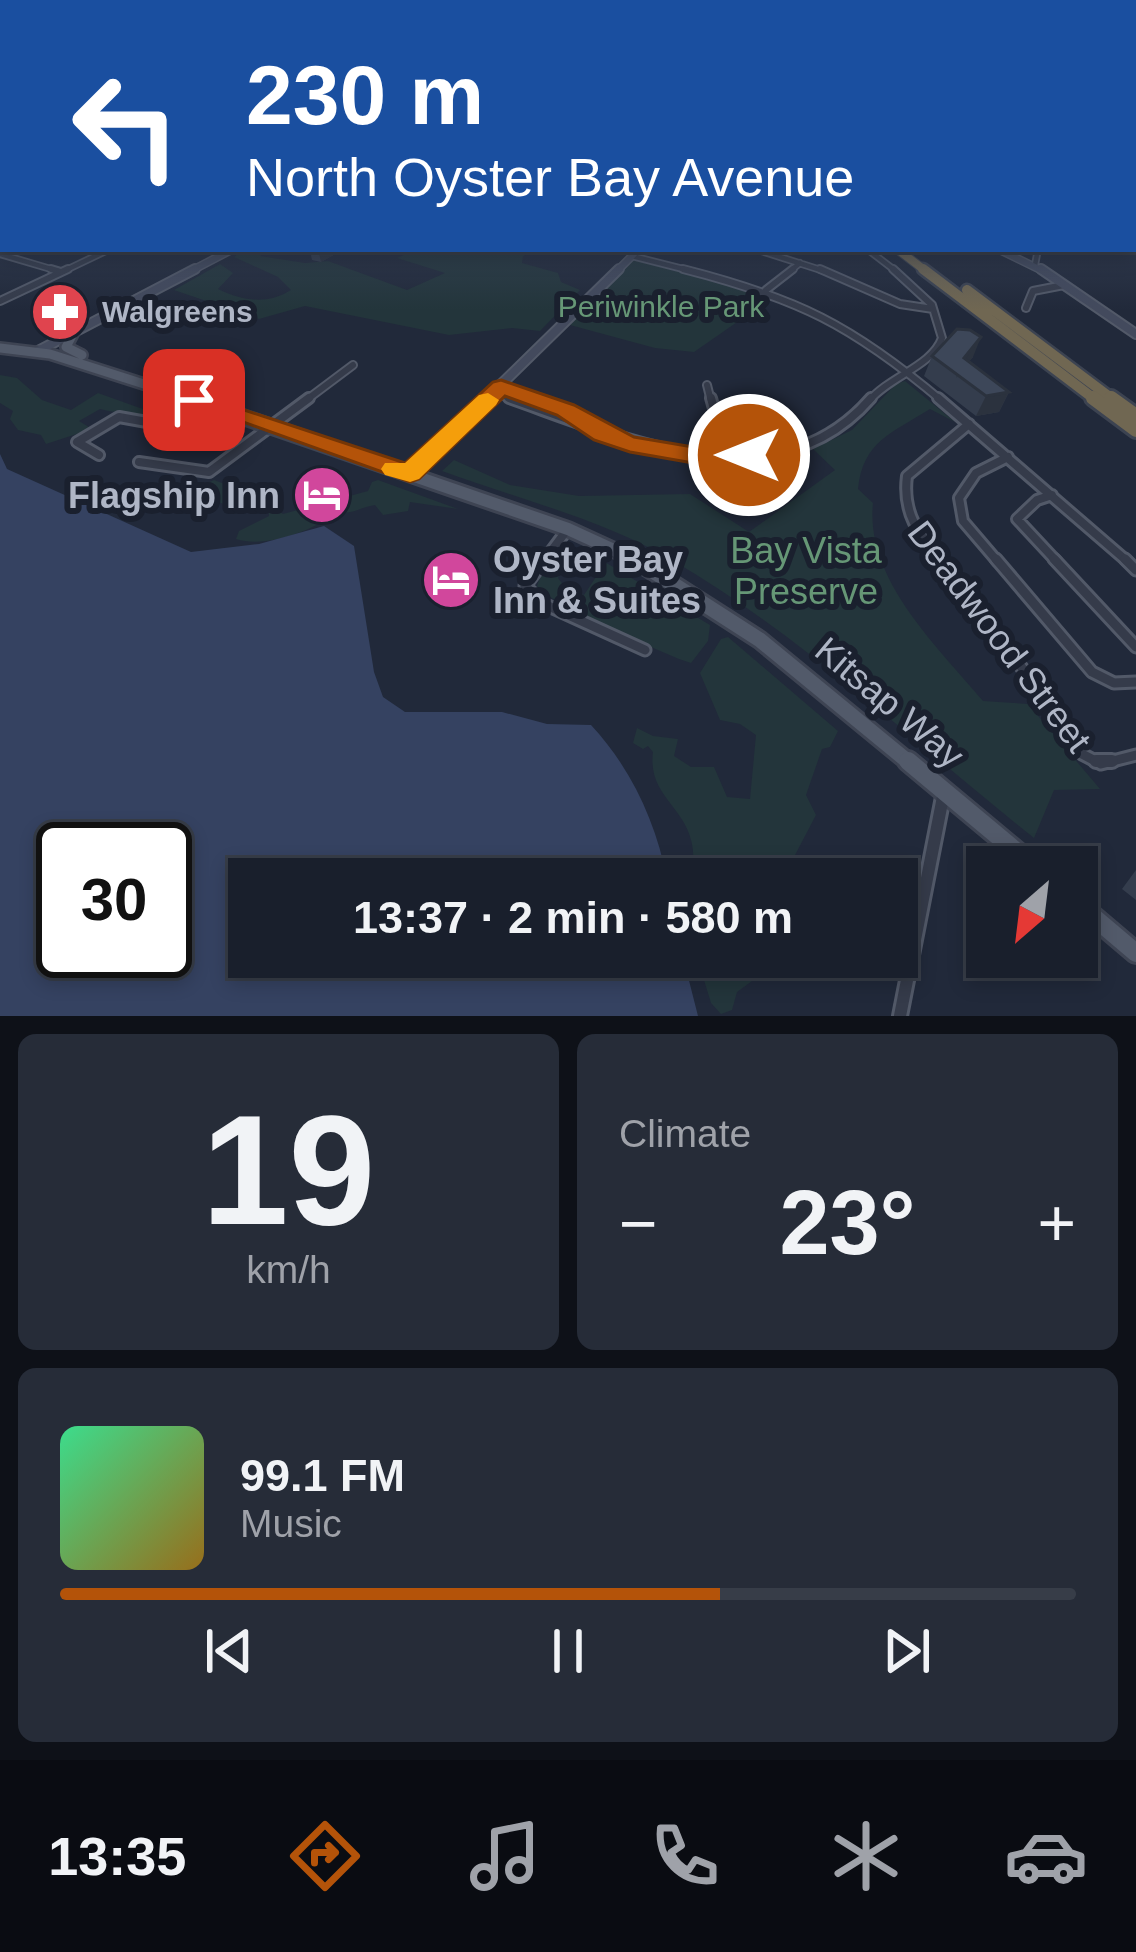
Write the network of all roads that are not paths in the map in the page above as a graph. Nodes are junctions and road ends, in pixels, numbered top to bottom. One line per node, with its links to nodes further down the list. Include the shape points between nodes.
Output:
1 (3, 252): 11 (street)
2 (104, 252): 15 (street)
3 (226, 252): 22 (street)
4 (636, 252): 17 (street); 29 (street)
5 (766, 252): 12 (street)
6 (870, 252): 20 (street)
7 (900, 252): 34 (highway)
8 (914, 252): 31 (highway)
9 (1005, 252): 14 (street)
10 (1037, 252): 14 (street)
11 (12, 258): 13 (street); 15 (street)
12 (802, 262): 17 (street); 20 (street, via 905,306)
13 (0, 263)
14 (1035, 265): 16 (street)
15 (61, 272): 18 (street)
16 (1066, 285): 19 (street, via 1033,291); 21 (street)
17 (766, 290): 27 (street, via 836,321)
18 (0, 301)
19 (1026, 308)
20 (934, 309): 27 (street, via 943,330 939,347)
21 (1133, 330)
22 (74, 332): 24 (street); 26 (main road, via 66,347)
23 (0, 350): 24 (main road, Kitsap Way)
24 (30, 351): 26 (main road, Kitsap Way)
25 (352, 365): 33 (street)
26 (108, 370): 30 (main road, Kitsap Way)
27 (906, 371): 32 (street); 36 (street, via 826,435)
28 (707, 385): 36 (street)
29 (498, 390): 36 (street, via 640,447); 39 (street)
30 (194, 400): 33 (main road, Kitsap Way); 35 (street, via 158,424 119,417 77,442)
31 (1136, 413)
32 (969, 424): 37 (street); 46 (street, Deadwood Street, via 907,476 910,520 1082,754 1101,764)
33 (272, 428): 38 (street, via 209,472); 39 (main road, Kitsap Way)
34 (1136, 430)
35 (99, 455)
36 (727, 456)
37 (1008, 457): 40 (street); 45 (street, via 958,493 963,521 1092,672)
38 (139, 463)
39 (410, 473): 41 (main road, Kitsap Way)
40 (1053, 494): 42 (street); 43 (street, via 1017,519)
41 (568, 529): 44 (street, via 525,586 544,604); 47 (main road, Kitsap Way, via 706,597)
42 (1136, 570)
43 (1136, 647)
44 (645, 650)
45 (1136, 682)
46 (1136, 755)
47 (944, 790): 48 (main road, Kitsap Way); 51 (street)
48 (1010, 846)
49 (1098, 921): 50 (main road)
50 (1136, 953)
51 (900, 1016)

